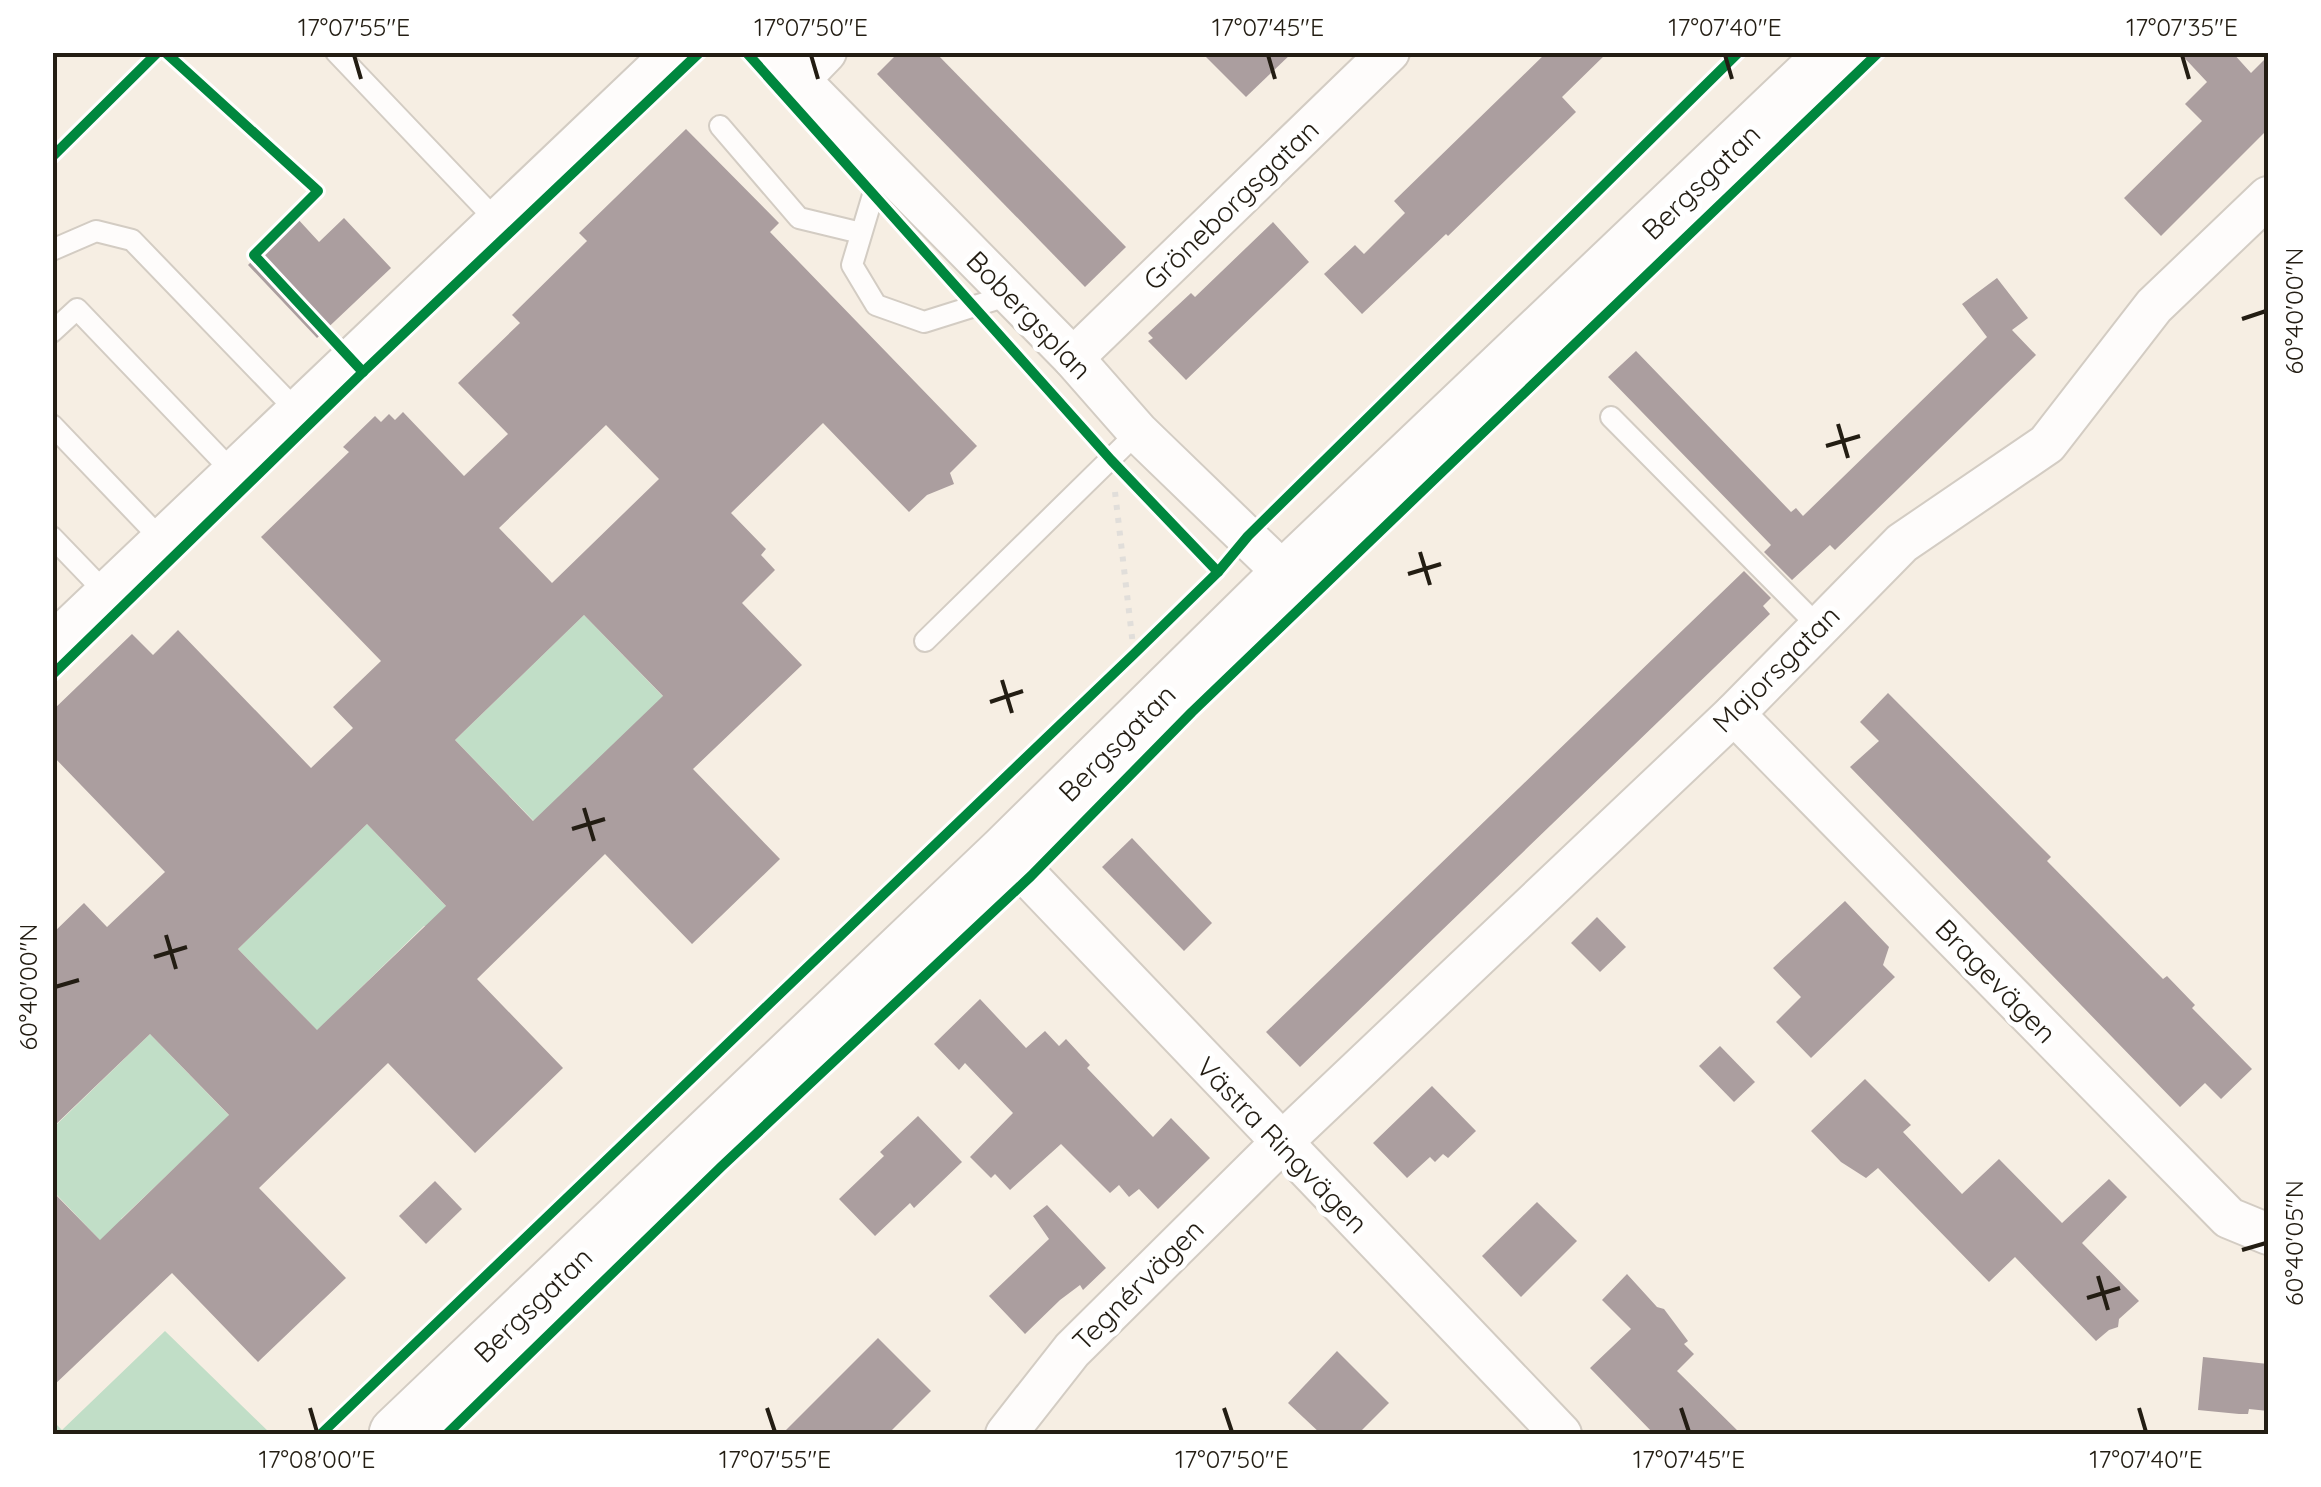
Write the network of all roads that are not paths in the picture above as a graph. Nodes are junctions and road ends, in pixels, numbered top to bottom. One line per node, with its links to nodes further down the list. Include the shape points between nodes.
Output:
1 (336, 52): 9 (lane)
2 (674, 52): 9 (street)
3 (1390, 52): 14 (street, Gröneborgsgatan)
4 (1837, 52): 22 (street, Bergsgatan)
5 (799, 61): 7 (street, Bobergsplan)
6 (720, 126): 10 (lane, via 799,218)
7 (876, 158): 10 (lane); 12 (street, Bobergsplan)
8 (2268, 197): 24 (street, Majorsgatan, via 2154,306 2046,444 1902,543)
9 (497, 221): 15 (street)
10 (861, 233): 12 (lane, via 852,265 876,305 924,322)
11 (52, 250): 15 (lane, via 96,231 132,240)
12 (1010, 294): 14 (street, Bobergsplan)
13 (52, 332): 19 (lane, via 78,309)
14 (1073, 358): 18 (street, Bobergsplan)
15 (297, 411): 19 (street)
16 (1611, 417): 24 (lane)
17 (52, 425): 21 (lane)
18 (1125, 446): 22 (street, Bobergsplan); 25 (lane)
19 (234, 472): 21 (street)
20 (52, 538): 23 (lane)
21 (162, 540): 23 (street)
22 (1286, 576): 28 (street, Bergsgatan, via 1152,672)
23 (106, 593): 26 (street)
24 (1818, 626): 27 (street, Majorsgatan)
25 (924, 641)
26 (52, 644)
27 (1734, 714): 29 (street, Majorsgatan); 30 (street, Bragevägen, via 2229,1218)
28 (1006, 853): 29 (street, Västra Ringvägen); 31 (street, Bergsgatan)
29 (1280, 1144): 32 (street, Tegnérvägen, via 1072,1350); 33 (street, Västra Ringvägen)
30 (2268, 1234)
31 (397, 1434)
32 (1006, 1434)
33 (1561, 1434)

